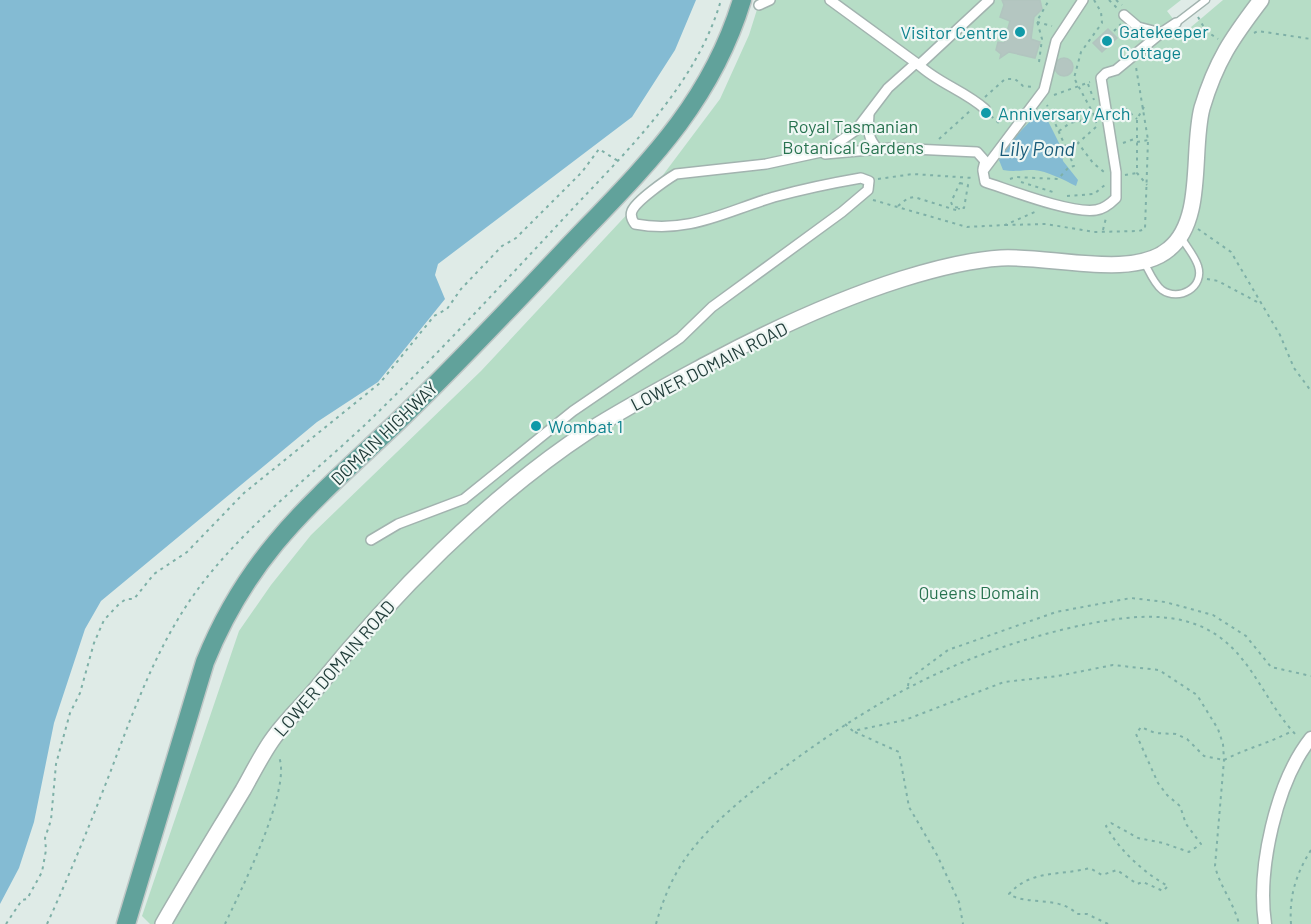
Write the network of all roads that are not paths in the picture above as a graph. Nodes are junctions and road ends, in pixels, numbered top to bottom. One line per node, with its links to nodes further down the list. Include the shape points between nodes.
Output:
1 (770, 0): 7 (street)
2 (830, 0): 11 (street)
3 (990, 0): 11 (street)
4 (1083, 0): 16 (street, via 1056,41 1041,99)
5 (1206, 0): 9 (lane)
6 (1261, 0): 17 (street, LOWER DOMAIN ROAD, via 1217,64 1201,113 1189,223)
7 (751, 3): 21 (main road, DOMAIN HIGHWAY, via 691,110 655,155 459,361 284,531 247,578 205,662)
8 (1124, 15): 10 (street, via 1138,27)
9 (1176, 23): 10 (street)
10 (1161, 33): 16 (street, via 1101,78 1116,198 1104,207 1085,210 985,182)
11 (917, 64): 12 (street, via 928,75 955,87); 13 (street, via 888,88)
12 (982, 106)
13 (869, 114): 14 (street, via 867,130); 15 (street, via 843,141)
14 (878, 149): 15 (street); 16 (street, via 977,152 985,161)
15 (817, 154): 19 (street, via 676,174 664,181 632,210 634,224 680,227 806,189 861,178 869,182 868,190 842,212 712,307 680,338 573,411 464,499 398,524)
16 (983, 171)
17 (1180, 237): 18 (street, LOWER DOMAIN ROAD, via 1172,248); 18 (lane, via 1198,266 1194,288 1172,295 1161,290)
18 (1144, 262): 22 (street, LOWER DOMAIN ROAD, via 1113,265 1035,257 998,258 901,279 780,328 626,408 585,434 535,471 447,549 349,647 271,740)
19 (371, 540)
20 (1308, 741): 23 (street, via 1286,787 1273,827 1262,894)
21 (126, 924)
22 (163, 924)
23 (1265, 924)

